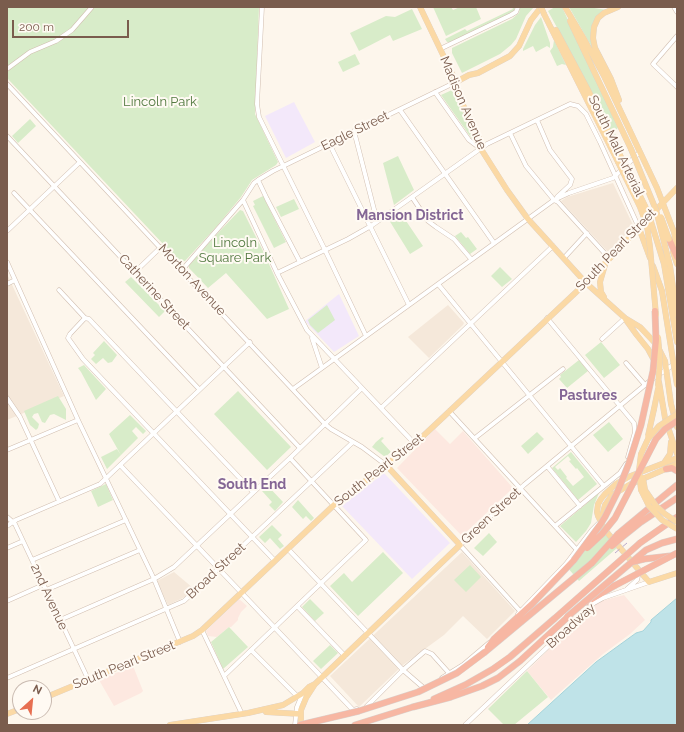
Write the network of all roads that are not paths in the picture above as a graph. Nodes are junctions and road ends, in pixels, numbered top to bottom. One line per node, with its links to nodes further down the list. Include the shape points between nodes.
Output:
1 (92, 7): 12 (street, via 72,30 56,41 30,52)
2 (262, 7): 29 (street, via 258,110)
3 (420, 7): 11 (main road, Madison Avenue)
4 (518, 7): 11 (street, via 511,15)
5 (565, 7): 19 (main road); 25 (main road, South Mall Arterial)
6 (618, 7): 19 (main road, via 598,18 593,38)
7 (674, 7): 9 (street)
8 (539, 9): 13 (main road, Eagle Street, via 522,41 510,56); 27 (main road, bridge, via 544,14)
9 (677, 12)
10 (677, 36): 15 (street, via 653,64)
11 (440, 49): 13 (main road, Madison Avenue)
12 (7, 69)
13 (456, 82): 16 (street, Eagle Street); 24 (main road, Madison Avenue)
14 (7, 84): 28 (street, Morton Avenue)
15 (677, 87)
16 (435, 92): 17 (street, Eagle Street); 24 (street, via 469,140)
17 (400, 110): 20 (street, Eagle Street); 30 (street)
18 (537, 120): 21 (street); 31 (street, via 570,104 578,106 586,114); 38 (street, via 554,157 572,179 572,183)
19 (626, 122): 26 (main road)
20 (354, 131): 23 (street, Eagle Street); 42 (street)
21 (510, 133): 24 (street); 38 (street, via 526,166)
22 (7, 136): 33 (street, Catherine Street)
23 (329, 143): 29 (street, Eagle Street); 43 (street)
24 (481, 149): 30 (street); 41 (main road, Madison Avenue)
25 (631, 149): 47 (main road, bridge, via 649,186); 71 (main road, South Mall Arterial, bridge, via 652,198 663,236)
26 (640, 152): 31 (street); 39 (main road)
27 (620, 160): 70 (main road, bridge, via 647,226); 80 (main road, South Mall Arterial, bridge, via 643,201 658,244 667,278)
28 (80, 162): 33 (street); 50 (street, Morton Avenue)
29 (283, 166): 32 (street, Eagle Street); 52 (street)
30 (445, 174): 36 (street); 48 (street)
31 (616, 176): 38 (street); 44 (street)
32 (258, 180): 37 (street, Eagle Street); 58 (street)
33 (54, 187): 40 (street); 61 (street, Catherine Street)
34 (677, 188): 39 (main road, South Pearl Street)
35 (14, 193): 40 (street)
36 (412, 197): 42 (street); 55 (street, via 428,221 454,239)
37 (243, 200): 60 (street, Eagle Street); 62 (street)
38 (554, 200): 41 (street); 46 (street)
39 (663, 202): 44 (main road, South Pearl Street); 51 (main road)
40 (30, 209): 45 (street); 93 (street)
41 (528, 218): 48 (street); 49 (main road, Madison Avenue)
42 (377, 221): 43 (street)
43 (371, 226): 52 (street); 69 (street)
44 (640, 228): 56 (main road, South Pearl Street); 91 (main road, bridge, via 662,292)
45 (7, 231)
46 (587, 233): 54 (street); 56 (street)
47 (669, 239): 53 (highway); 59 (main road)
48 (494, 243): 55 (street)
49 (553, 246): 54 (main road, Madison Avenue); 75 (street)
50 (161, 247): 60 (street, Morton Avenue); 61 (street)
51 (677, 249)
52 (325, 250): 58 (street); 77 (street)
53 (677, 257)
54 (564, 258): 64 (main road, Madison Avenue)
55 (471, 259): 66 (street)
56 (608, 261): 64 (main road, South Pearl Street); 68 (main road, via 600,284)
57 (7, 262): 63 (street)
58 (300, 262): 62 (street)
59 (677, 264)
60 (182, 270): 79 (street, Morton Avenue)
61 (134, 272): 85 (street, Catherine Street)
62 (277, 273): 76 (street)
63 (15, 280): 65 (street); 102 (street)
64 (586, 283): 68 (main road, Madison Avenue); 73 (main road, South Pearl Street)
65 (7, 284)
66 (438, 284): 69 (street); 75 (street)
67 (59, 290): 72 (street)
68 (606, 301): 74 (main road, Madison Avenue)
69 (409, 305): 77 (street)
70 (655, 311): 141 (main road, bridge, via 660,360 658,386 642,462 642,476 645,490 656,506); 157 (highway, bridge, via 653,371 629,462 605,517)
71 (677, 316)
72 (85, 318): 99 (street, via 89,319); 106 (street, via 68,338 83,359)
73 (547, 318): 82 (main road, South Pearl Street); 97 (street)
74 (625, 318): 78 (street); 88 (main road, Madison Avenue, via 640,327 655,342); 89 (main road, Madison Avenue, via 652,356)
75 (471, 323): 82 (street); 98 (street)
76 (311, 336): 81 (street); 86 (street)
77 (366, 336): 81 (street)
78 (602, 339)
79 (250, 342): 85 (street); 94 (street, Morton Avenue)
80 (677, 342)
81 (334, 359): 86 (street); 92 (street)
82 (502, 360): 95 (street); 100 (main road, South Pearl Street)
83 (677, 362): 88 (street, Green Street)
84 (626, 363): 90 (street)
85 (223, 367): 93 (street); 113 (street, Catherine Street)
86 (322, 368): 94 (street)
87 (563, 369): 95 (street)
88 (667, 370): 89 (street, Green Street); 105 (main road, Madison Avenue)
89 (659, 375): 90 (street, Green Street); 107 (main road, Madison Avenue, via 662,408)
90 (645, 385): 97 (street, Green Street)
91 (677, 386)
92 (362, 388): 98 (street); 104 (street)
93 (199, 389): 99 (street)
94 (293, 389): 104 (street, Morton Avenue)
95 (530, 395): 108 (street); 112 (street)
96 (7, 398): 109 (street, via 20,417)
97 (621, 406): 112 (street, Green Street); 127 (street, via 634,423 635,432 626,465)
98 (381, 408): 111 (street)
99 (176, 411): 106 (street); 130 (street)
100 (449, 411): 108 (street); 111 (main road, South Pearl Street)
101 (677, 414): 144 (main road, bridge, via 659,426 648,439 641,454 639,471 641,490 649,506 662,520)
102 (78, 420): 109 (street); 125 (street)
103 (677, 421): 157 (highway, bridge, via 653,442 612,522 598,539)
104 (325, 424): 110 (street, Morton Avenue); 113 (street)
105 (677, 427)
106 (153, 433): 119 (street); 135 (street)
107 (670, 437): 115 (main road, Madison Avenue); 121 (main road, via 670,454)
108 (475, 438): 129 (street)
109 (30, 440): 114 (street); 132 (street)
110 (353, 442): 120 (street, Morton Avenue); 126 (street, Broad Street)
111 (414, 443): 120 (main road, South Pearl Street)
112 (571, 446): 122 (street, Green Street); 127 (street)
113 (300, 448): 116 (street)
114 (7, 450)
115 (677, 454)
116 (290, 458): 126 (street); 130 (street)
117 (677, 458): 121 (main road)
118 (677, 464): 123 (main road)
119 (120, 465): 125 (street); 149 (street)
120 (386, 465): 133 (main road, South Pearl Street); 150 (main road)
121 (660, 465): 139 (main road, via 622,481 605,494 598,506)
122 (547, 466): 129 (street, Green Street); 134 (street)
123 (666, 469): 124 (highway, via 672,468); 139 (main road, via 612,495 605,505)
124 (677, 471)
125 (107, 478): 132 (street, via 100,484); 138 (street)
126 (312, 481): 133 (street); 146 (street, Broad Street)
127 (604, 485): 134 (street)
128 (677, 486): 145 (highway)
129 (521, 488): 143 (street); 150 (street, Green Street)
130 (253, 492): 135 (street)
131 (677, 498): 145 (highway)
132 (59, 501): 140 (street)
133 (334, 505): 152 (main road, South Pearl Street); 164 (street, via 366,540)
134 (580, 506): 143 (street)
135 (230, 513): 146 (street); 149 (street)
136 (7, 517): 140 (street, 2nd Avenue)
137 (677, 517): 174 (highway, bridge, via 640,543)
138 (126, 520): 153 (street); 156 (street)
139 (601, 521): 154 (street); 159 (main road, via 609,535)
140 (13, 522): 142 (street); 148 (street, 2nd Avenue)
141 (677, 522)
142 (7, 526)
143 (555, 526): 154 (street)
144 (677, 529)
145 (620, 536): 182 (highway, bridge, via 592,563)
146 (253, 537): 158 (street); 160 (street, Broad Street)
147 (677, 539): 173 (highway, bridge, via 646,550)
148 (23, 541): 151 (street); 156 (street, 2nd Avenue)
149 (196, 545): 160 (street); 162 (street, via 174,567)
150 (460, 545): 172 (street); 178 (main road, Green Street)
151 (7, 548)
152 (288, 549): 158 (main road, South Pearl Street); 164 (street)
153 (140, 550): 162 (street); 166 (street)
154 (577, 550): 172 (street)
155 (677, 554): 173 (highway, bridge, via 588,601); 174 (highway, bridge, via 632,562)
156 (32, 560): 165 (street, 2nd Avenue)
157 (574, 560): 182 (highway, via 494,639)
158 (275, 561): 168 (main road, South Pearl Street)
159 (636, 567): 163 (main road); 167 (street, via 639,573 637,580)
160 (219, 569): 168 (street); 171 (street, Broad Street, via 184,601)
161 (677, 573): 163 (main road)
162 (154, 579): 171 (street); 175 (street)
163 (649, 582): 167 (street, Broadway)
164 (320, 583): 170 (street); 178 (street)
165 (43, 585): 166 (street, 2nd Avenue); 169 (street)
166 (46, 590): 175 (street, 2nd Avenue)
167 (623, 592): 200 (street, Broadway, via 599,600 591,606)
168 (241, 593): 176 (street); 177 (main road, South Pearl Street)
169 (7, 601)
170 (297, 606): 176 (street); 183 (street)
171 (167, 609): 179 (street); 180 (street, Broad Street)
172 (520, 611): 185 (street, via 486,646)
173 (567, 617): 193 (highway, via 498,678 451,698)
174 (554, 619): 193 (highway, via 493,669 456,690)
175 (60, 620): 180 (street, 2nd Avenue)
176 (274, 627): 181 (street); 187 (street)
177 (202, 630): 179 (main road, South Pearl Street); 186 (street)
178 (369, 634): 183 (main road, Green Street); 184 (street)
179 (180, 642): 189 (main road, South Pearl Street)
180 (73, 649): 188 (street, Broad Street); 189 (street, 2nd Avenue)
181 (251, 650): 186 (street); 191 (street)
182 (485, 652): 198 (highway, bridge, via 457,673 418,692 359,711)
183 (345, 656): 187 (main road, Green Street)
184 (403, 670): 185 (street, via 424,689); 185 (street, via 425,651 432,654); 187 (street, via 368,705 353,710)
185 (449, 673)
186 (224, 676): 194 (street)
187 (322, 677): 192 (main road, Green Street)
188 (7, 678)
189 (88, 680): 190 (main road, South Pearl Street)
190 (52, 695)
191 (297, 696): 192 (main road); 194 (main road, via 283,705)
192 (304, 696): 195 (main road, Green Street)
193 (413, 707): 199 (highway)
194 (245, 713): 195 (main road, via 273,711); 196 (main road)
195 (298, 714): 197 (street); 198 (main road, Green Street)
196 (170, 725)
197 (295, 725)
198 (300, 725)
199 (355, 725)
200 (465, 725)

